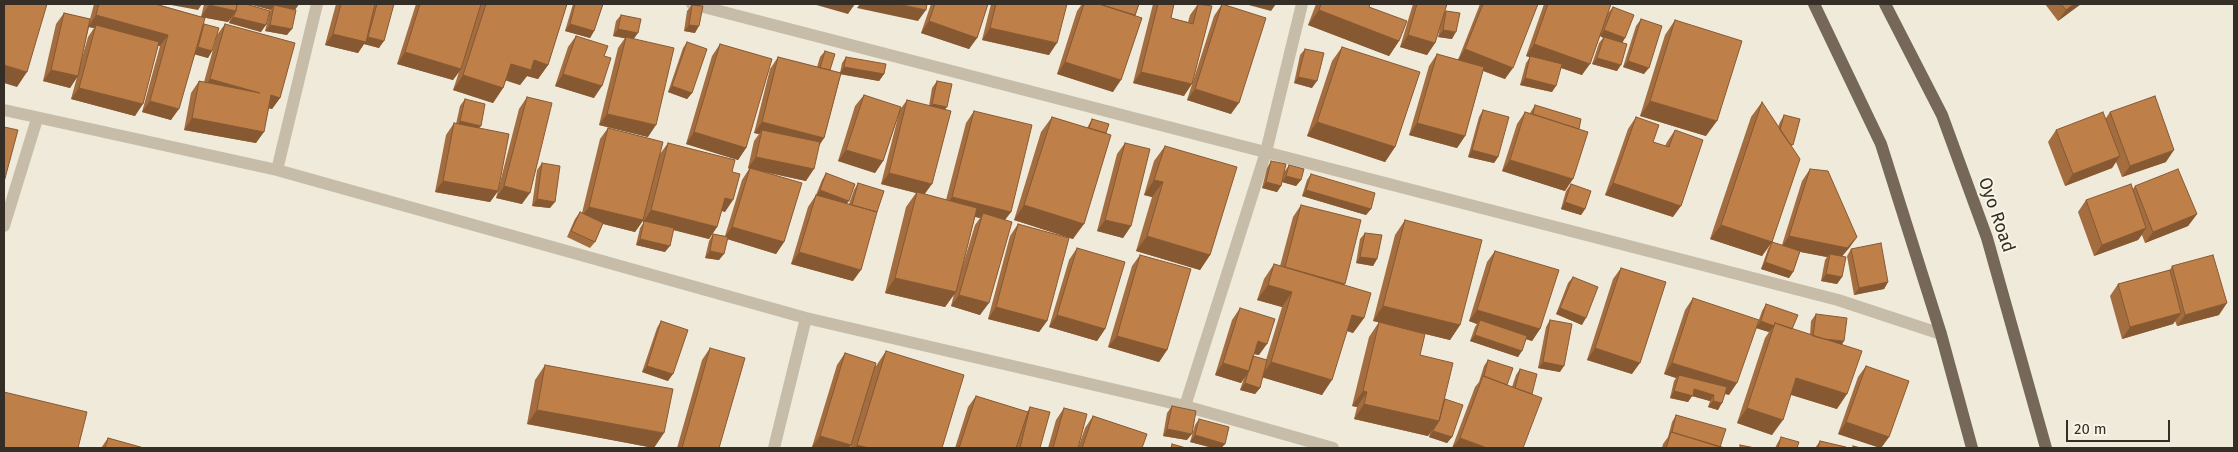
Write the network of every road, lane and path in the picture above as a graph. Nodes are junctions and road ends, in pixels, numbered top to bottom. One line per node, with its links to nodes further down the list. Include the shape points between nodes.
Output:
1 (318, 4): 9 (street)
2 (692, 4): 8 (street)
3 (1302, 4): 8 (street)
4 (1814, 4): 12 (main road, via 1881,144)
5 (1885, 4): 17 (main road, Oyo Road, via 1942,115 1987,238)
6 (4, 110): 7 (street)
7 (37, 119): 9 (street); 10 (street)
8 (1266, 152): 12 (street, via 1838,300); 13 (street)
9 (277, 170): 11 (street)
10 (4, 226)
11 (806, 318): 13 (street); 14 (street)
12 (1941, 334): 16 (main road)
13 (1185, 406): 15 (street)
14 (774, 448)
15 (1333, 448)
16 (1972, 448)
17 (2046, 448)

